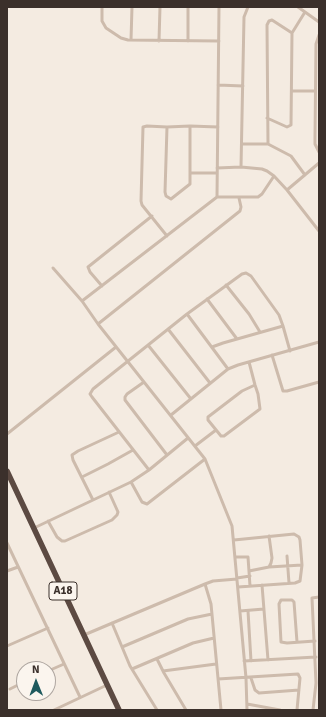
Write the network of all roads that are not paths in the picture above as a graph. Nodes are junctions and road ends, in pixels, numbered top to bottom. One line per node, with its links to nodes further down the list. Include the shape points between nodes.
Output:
1 (102, 7): 12 (street, via 102,18 106,28 121,38)
2 (132, 7): 12 (street)
3 (160, 7): 13 (street)
4 (188, 7): 14 (street)
5 (219, 7): 15 (street)
6 (248, 7): 17 (street, via 244,17)
7 (298, 7): 8 (street)
8 (305, 12): 9 (street); 10 (street)
9 (319, 22)
10 (292, 33): 18 (street); 20 (street, via 272,20 267,25)
11 (319, 35): 19 (street, via 316,44)
12 (131, 40): 13 (street)
13 (159, 41): 14 (street)
14 (188, 41): 15 (street)
15 (219, 41): 16 (street)
16 (218, 85): 17 (street); 23 (street)
17 (242, 86): 24 (street)
18 (292, 91): 19 (street); 20 (street, via 291,126)
19 (315, 91): 26 (street, via 315,144)
20 (268, 118): 25 (street)
21 (190, 126): 22 (street); 23 (street); 30 (street)
22 (167, 127): 30 (street, via 166,196 171,199 188,186 191,181); 37 (street, via 145,126 142,130 141,201)
23 (218, 127): 29 (street)
24 (242, 144): 25 (street); 28 (street)
25 (268, 144): 32 (street, via 291,156)
26 (319, 152)
27 (319, 163): 32 (street)
28 (242, 167): 29 (street); 33 (street, via 262,169)
29 (217, 168): 31 (street)
30 (190, 173): 31 (street)
31 (217, 173): 35 (street)
32 (305, 175): 34 (street)
33 (274, 176): 34 (street); 36 (street, via 258,197)
34 (287, 190): 38 (street)
35 (217, 197): 36 (street); 39 (street)
36 (239, 198): 46 (street, via 240,211)
37 (152, 216): 39 (street); 42 (street, via 88,267)
38 (319, 231)
39 (167, 236): 42 (street)
40 (53, 268): 44 (street)
41 (226, 285): 43 (street); 47 (street, via 242,274 251,276 279,314); 49 (street)
42 (102, 286): 44 (street)
43 (207, 299): 45 (street); 50 (street)
44 (82, 301): 46 (street)
45 (187, 314): 48 (street); 54 (street)
46 (98, 324): 53 (street)
47 (284, 326): 49 (street); 55 (street)
48 (168, 329): 52 (street); 62 (street)
49 (260, 332): 50 (street)
50 (237, 339): 54 (street)
51 (319, 342): 55 (street)
52 (148, 345): 57 (street); 64 (street)
53 (116, 347): 57 (street); 68 (street)
54 (212, 348): 59 (street)
55 (290, 350): 56 (street)
56 (272, 355): 58 (street); 61 (street, via 283,391)
57 (128, 361): 60 (street); 67 (street, via 90,394)
58 (249, 362): 59 (street); 63 (street)
59 (228, 369): 62 (street)
60 (144, 382): 65 (street); 72 (street, via 127,394 125,400)
61 (319, 382)
62 (210, 383): 64 (street)
63 (256, 385): 66 (street, via 242,391 208,417); 66 (street, via 260,410 224,436)
64 (191, 398): 65 (street)
65 (171, 415): 69 (street)
66 (216, 430): 70 (street)
67 (120, 432): 71 (street); 76 (street, via 72,455)
68 (7, 434)
69 (188, 438): 70 (street); 72 (street)
70 (195, 446): 73 (street)
71 (133, 450): 74 (street); 76 (street)
72 (167, 455): 74 (street)
73 (205, 459): 77 (street, via 147,504 142,502); 83 (street, via 232,526)
74 (149, 470): 77 (street)
75 (8, 475): 81 (highway, A18)
76 (82, 477): 79 (street)
77 (131, 482): 78 (street)
78 (109, 492): 79 (street); 80 (street, via 118,512 112,520 62,541)
79 (93, 500): 80 (street)
80 (48, 521): 81 (street)
81 (34, 528): 107 (highway, A18)
82 (269, 536): 83 (street); 87 (street, via 299,536); 90 (street, via 272,558)
83 (234, 540): 86 (street)
84 (7, 543): 89 (street)
85 (287, 556): 88 (street)
86 (235, 557): 92 (street, via 248,557); 94 (street)
87 (302, 565): 88 (street); 95 (street, via 300,581)
88 (288, 566): 90 (street); 95 (street)
89 (18, 567): 91 (street); 106 (street)
90 (269, 567): 92 (street)
91 (7, 571)
92 (249, 571): 93 (street)
93 (250, 576): 94 (street); 98 (street)
94 (237, 579): 96 (street); 99 (street)
95 (289, 583): 97 (street)
96 (205, 584): 104 (street); 105 (street)
97 (262, 585): 98 (street); 101 (street)
98 (250, 586): 99 (street)
99 (238, 587): 103 (street)
100 (319, 597): 109 (street, via 312,598)
101 (264, 609): 102 (street); 115 (street)
102 (248, 611): 103 (street); 117 (street)
103 (240, 612): 116 (street)
104 (212, 614): 108 (street); 112 (street, via 188,619)
105 (112, 623): 107 (street); 112 (street)
106 (48, 628): 111 (street); 118 (street)
107 (84, 635): 127 (highway, A18)
108 (214, 638): 114 (street, via 193,643); 119 (street)
109 (315, 641): 110 (street); 113 (street)
110 (297, 642): 110 (street, via 281,642 281,600 294,602)
111 (7, 646)
112 (122, 647): 121 (street)
113 (316, 657): 115 (street); 126 (street)
114 (157, 659): 121 (street); 122 (street)
115 (268, 660): 117 (street)
116 (244, 661): 117 (street); 123 (street)
117 (252, 661)
118 (64, 664): 120 (street); 131 (street)
119 (216, 664): 122 (street); 125 (street)
120 (56, 668)
121 (132, 669): 135 (street)
122 (163, 671): 136 (street)
123 (246, 678): 124 (street); 125 (street); 132 (street)
124 (251, 678): 130 (street, via 255,690 259,693); 130 (street, via 298,674)
125 (218, 679): 137 (street)
126 (318, 683): 141 (street)
127 (107, 685): 131 (street); 134 (highway, A18)
128 (16, 686): 129 (street)
129 (10, 689)
130 (298, 690): 140 (street)
131 (80, 697): 133 (street)
132 (247, 704): 138 (street); 139 (street)
133 (54, 710)
134 (119, 710)
135 (157, 710)
136 (186, 710)
137 (221, 710)
138 (247, 710)
139 (280, 710)
140 (297, 710)
141 (313, 710)

